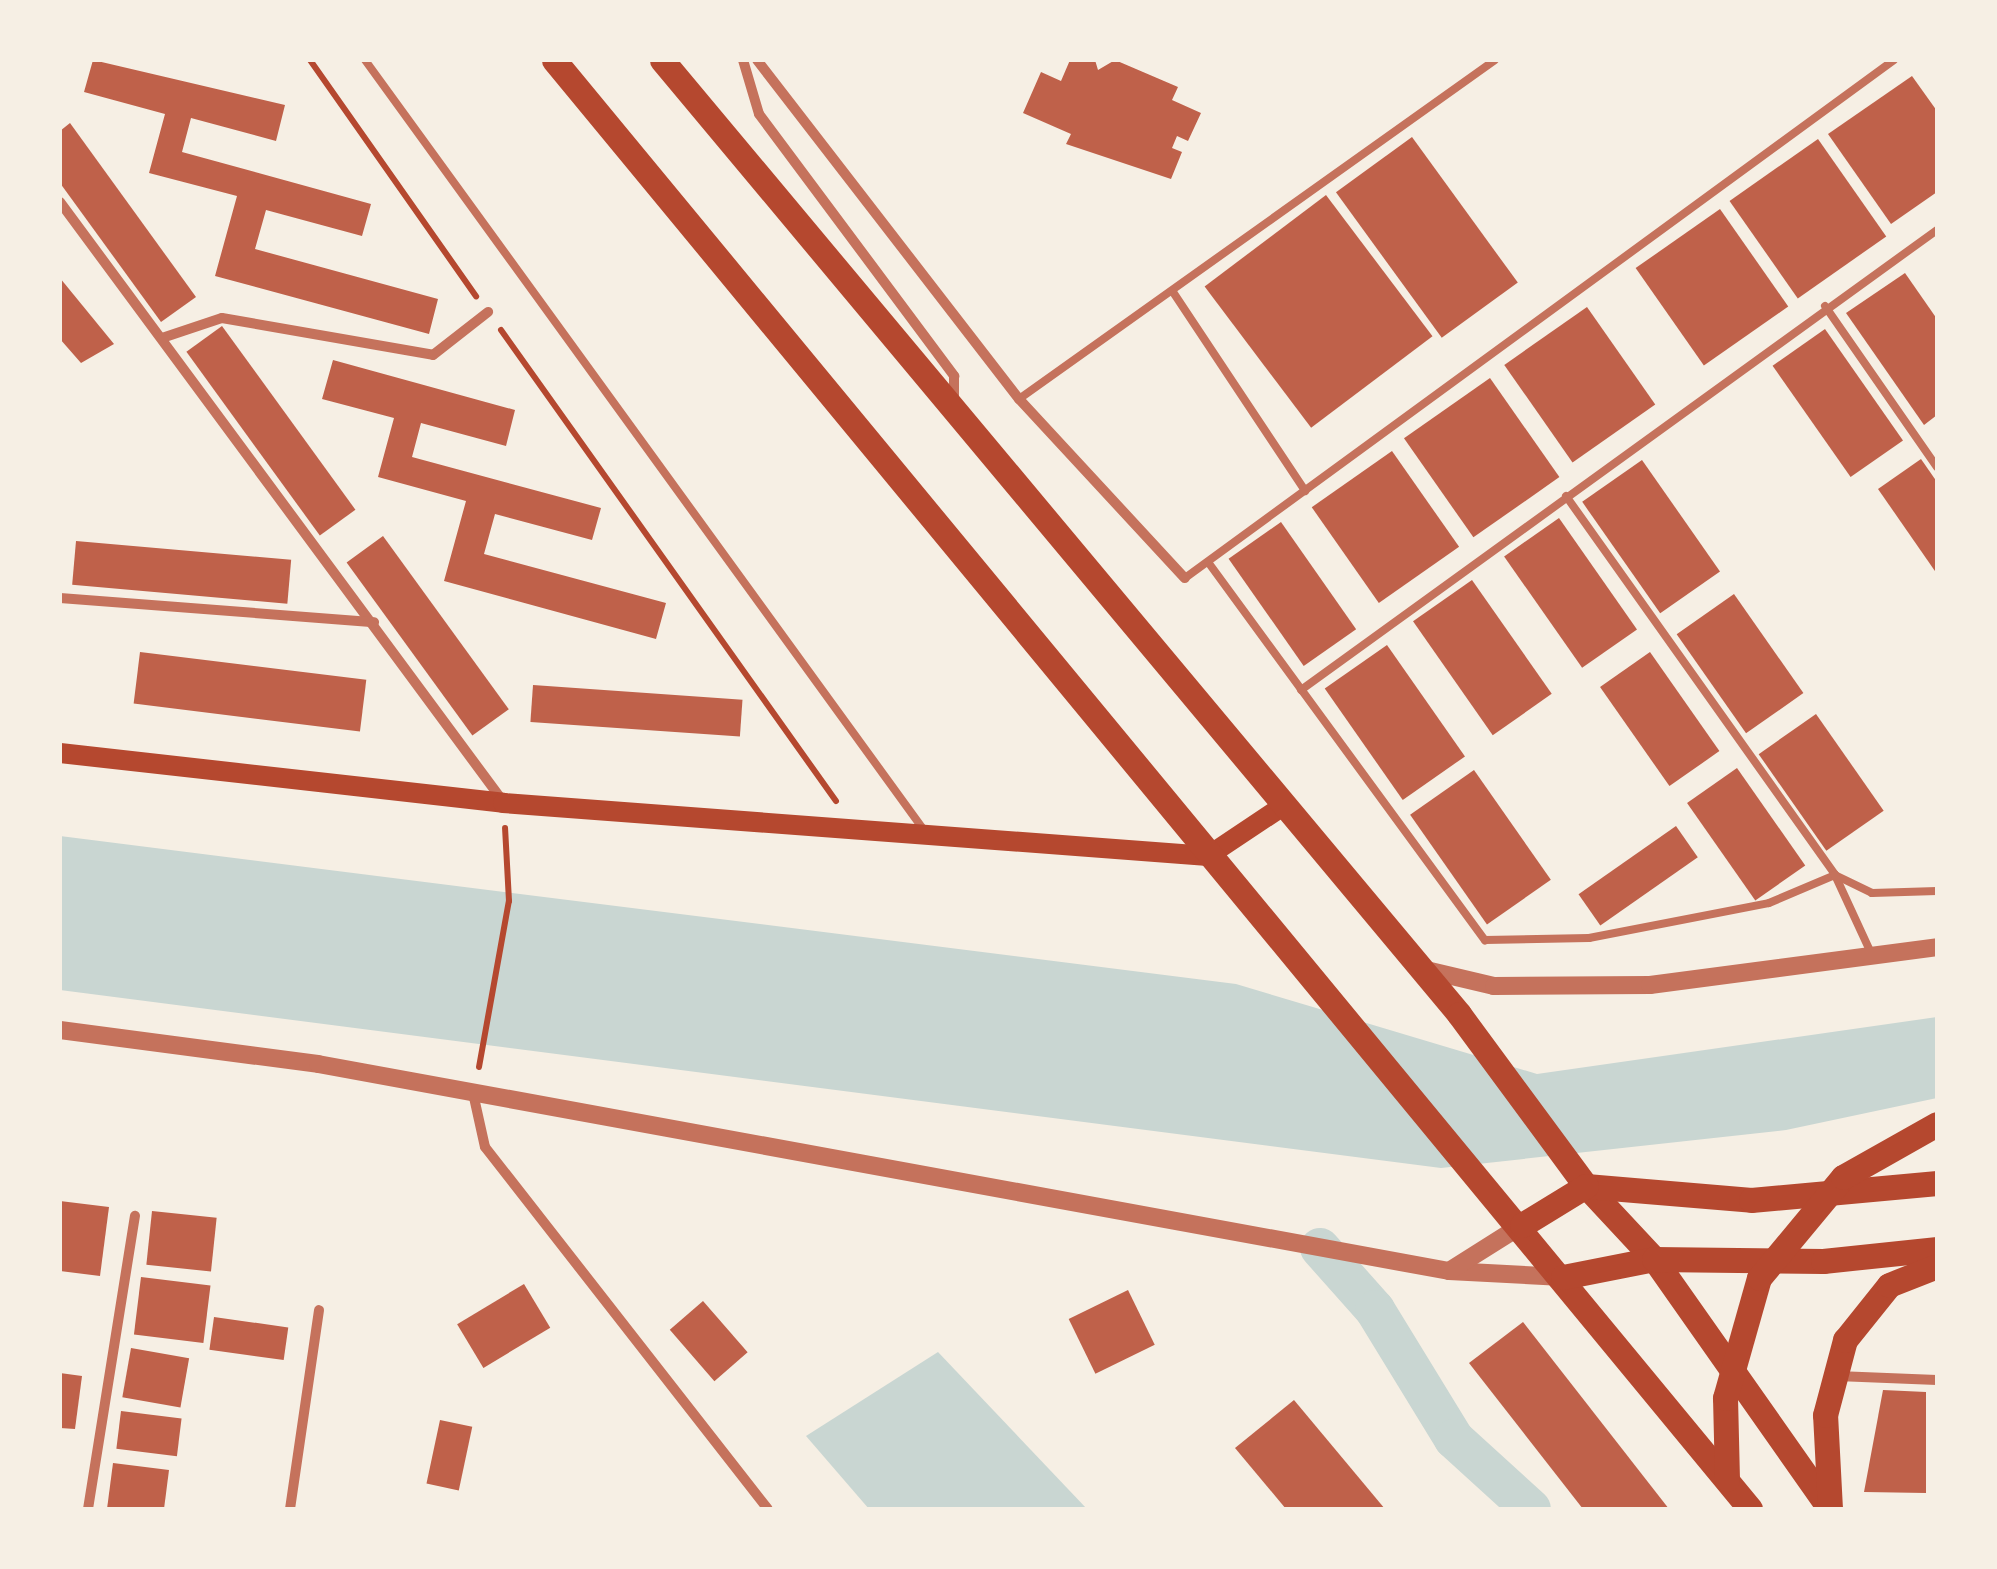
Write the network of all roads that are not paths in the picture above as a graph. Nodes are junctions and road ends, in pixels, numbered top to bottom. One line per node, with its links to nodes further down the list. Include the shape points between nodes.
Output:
1 (365, 60): 27 (lane)
2 (554, 60): 28 (main road)
3 (662, 60): 15 (main road)
4 (743, 60): 15 (street, via 759,114 954,376)
5 (757, 60): 14 (street)
6 (1494, 60): 10 (lane)
7 (1894, 60): 17 (lane)
8 (60, 202): 13 (street)
9 (1937, 230): 11 (lane)
10 (1173, 292): 14 (lane); 17 (lane)
11 (1826, 306): 16 (lane); 18 (lane)
12 (488, 312): 13 (street, via 433,355 222,318)
13 (162, 338): 22 (street)
14 (1019, 399): 20 (street)
15 (955, 414): 26 (main road)
16 (1937, 467)
17 (1305, 491): 19 (lane)
18 (1566, 496): 23 (lane); 29 (lane)
19 (1208, 562): 20 (lane); 23 (lane)
20 (1185, 578)
21 (60, 598): 22 (street)
22 (374, 622): 25 (street)
23 (1301, 690): 29 (lane, via 1485,940 1588,938 1769,902)
24 (60, 753): 25 (main road)
25 (503, 802): 27 (main road)
26 (1284, 806): 28 (main road); 33 (main road)
27 (928, 836): 28 (main road)
28 (1208, 856): 40 (main road)
29 (1835, 876): 30 (lane, via 1872,893); 32 (lane)
30 (1937, 891)
31 (1937, 947): 32 (street)
32 (1872, 958): 33 (street, via 1551,988)
33 (1421, 969): 38 (main road)
34 (60, 1030): 35 (street)
35 (473, 1093): 44 (street); 51 (street, via 485,1147)
36 (1937, 1124): 52 (main road, via 1843,1177 1760,1278 1725,1398)
37 (1937, 1183): 38 (main road, via 1751,1200)
38 (1586, 1186): 40 (main road); 42 (main road)
39 (134, 1216): 49 (street)
40 (1522, 1225): 44 (street); 45 (main road)
41 (1937, 1249): 42 (main road, via 1822,1261)
42 (1654, 1259): 45 (main road); 54 (main road)
43 (1937, 1266): 47 (main road, via 1889,1286 1862,1311)
44 (1448, 1271): 45 (street)
45 (1563, 1278): 53 (main road)
46 (319, 1310): 50 (street)
47 (1836, 1376): 48 (street); 54 (main road, via 1826,1415)
48 (1937, 1380)
49 (88, 1509)
50 (290, 1509)
51 (768, 1509)
52 (1731, 1509)
53 (1750, 1509)
54 (1830, 1509)

